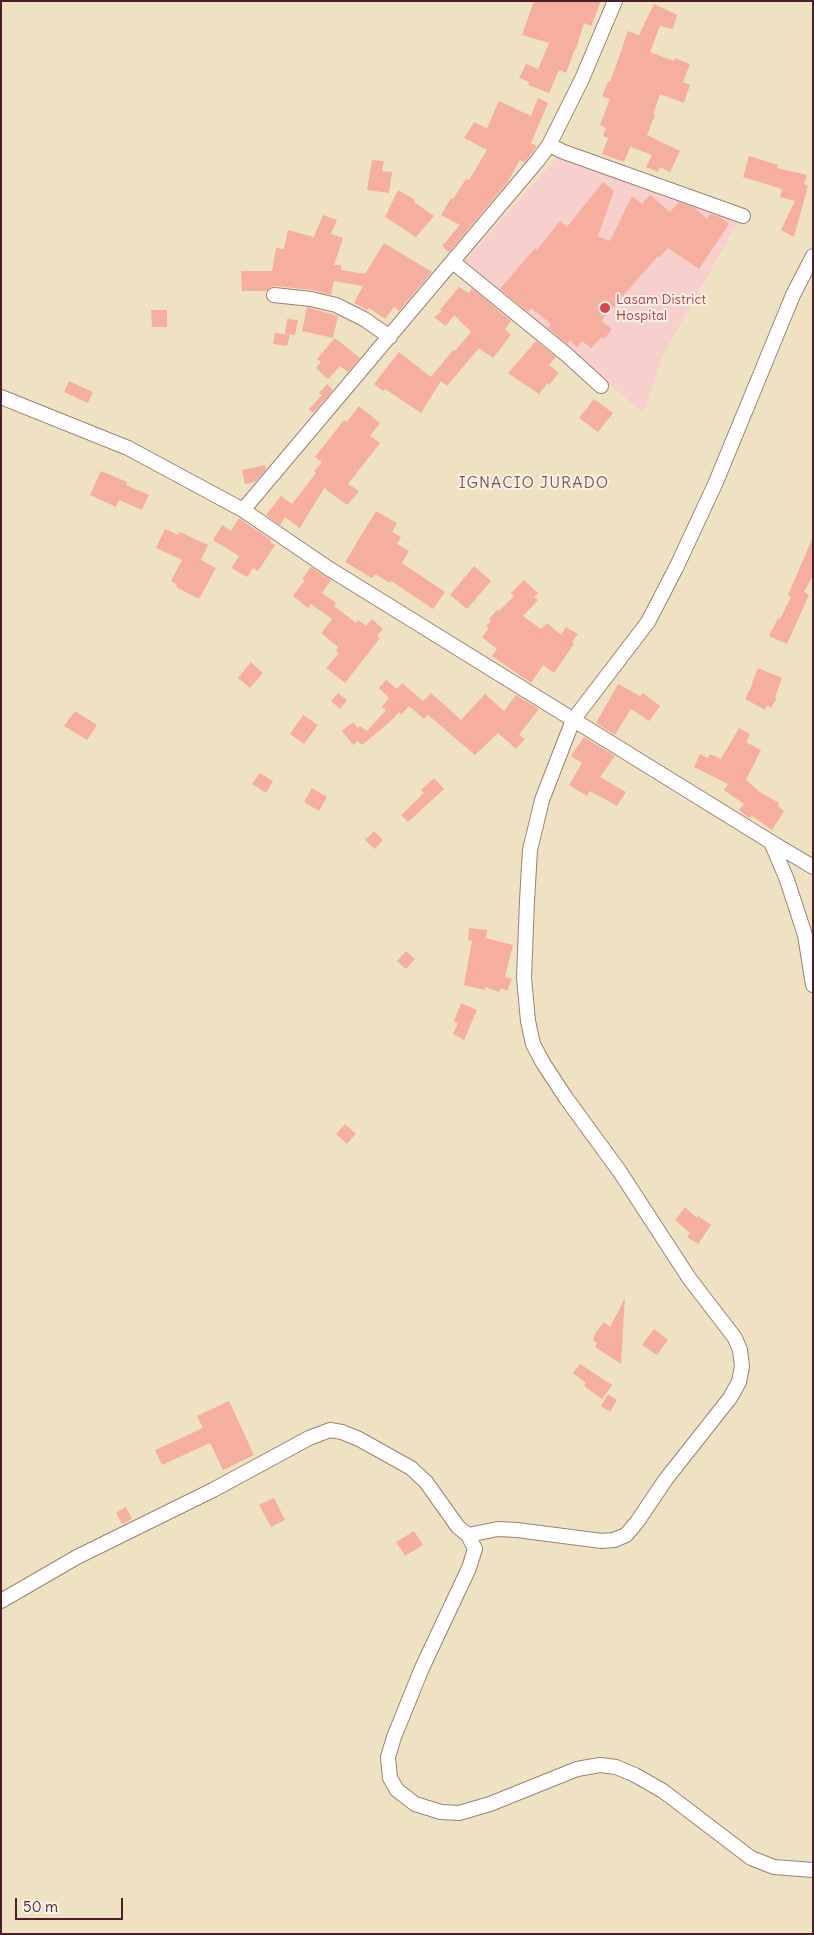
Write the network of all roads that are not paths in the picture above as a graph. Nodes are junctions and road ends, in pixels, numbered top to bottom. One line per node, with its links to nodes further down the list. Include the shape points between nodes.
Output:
1 (615, 1): 2 (street)
2 (549, 145): 3 (street); 5 (street)
3 (743, 216)
4 (813, 256): 11 (street, via 793,295 716,482 673,574 648,622)
5 (453, 262): 7 (street); 8 (street)
6 (274, 295): 7 (street, via 336,305)
7 (390, 337): 10 (street)
8 (601, 386)
9 (1, 397): 10 (street, via 128,448)
10 (243, 510): 11 (street, via 328,568)
11 (573, 720): 12 (street); 15 (street, via 542,800 530,850 524,978 533,1044 547,1070 620,1172 684,1271 735,1338 742,1366 739,1382 730,1398 626,1535 602,1541 517,1530)
12 (771, 842): 13 (street); 14 (street, via 788,880 805,935)
13 (813, 867)
14 (813, 985)
15 (468, 1535): 16 (street, via 411,1468 359,1439 330,1430 77,1557); 17 (street, via 475,1549 469,1568 422,1668 388,1757 390,1778 397,1790 415,1804 459,1814 577,1769 600,1765 616,1767 663,1791 751,1858 774,1867)
16 (1, 1601)
17 (813, 1870)

